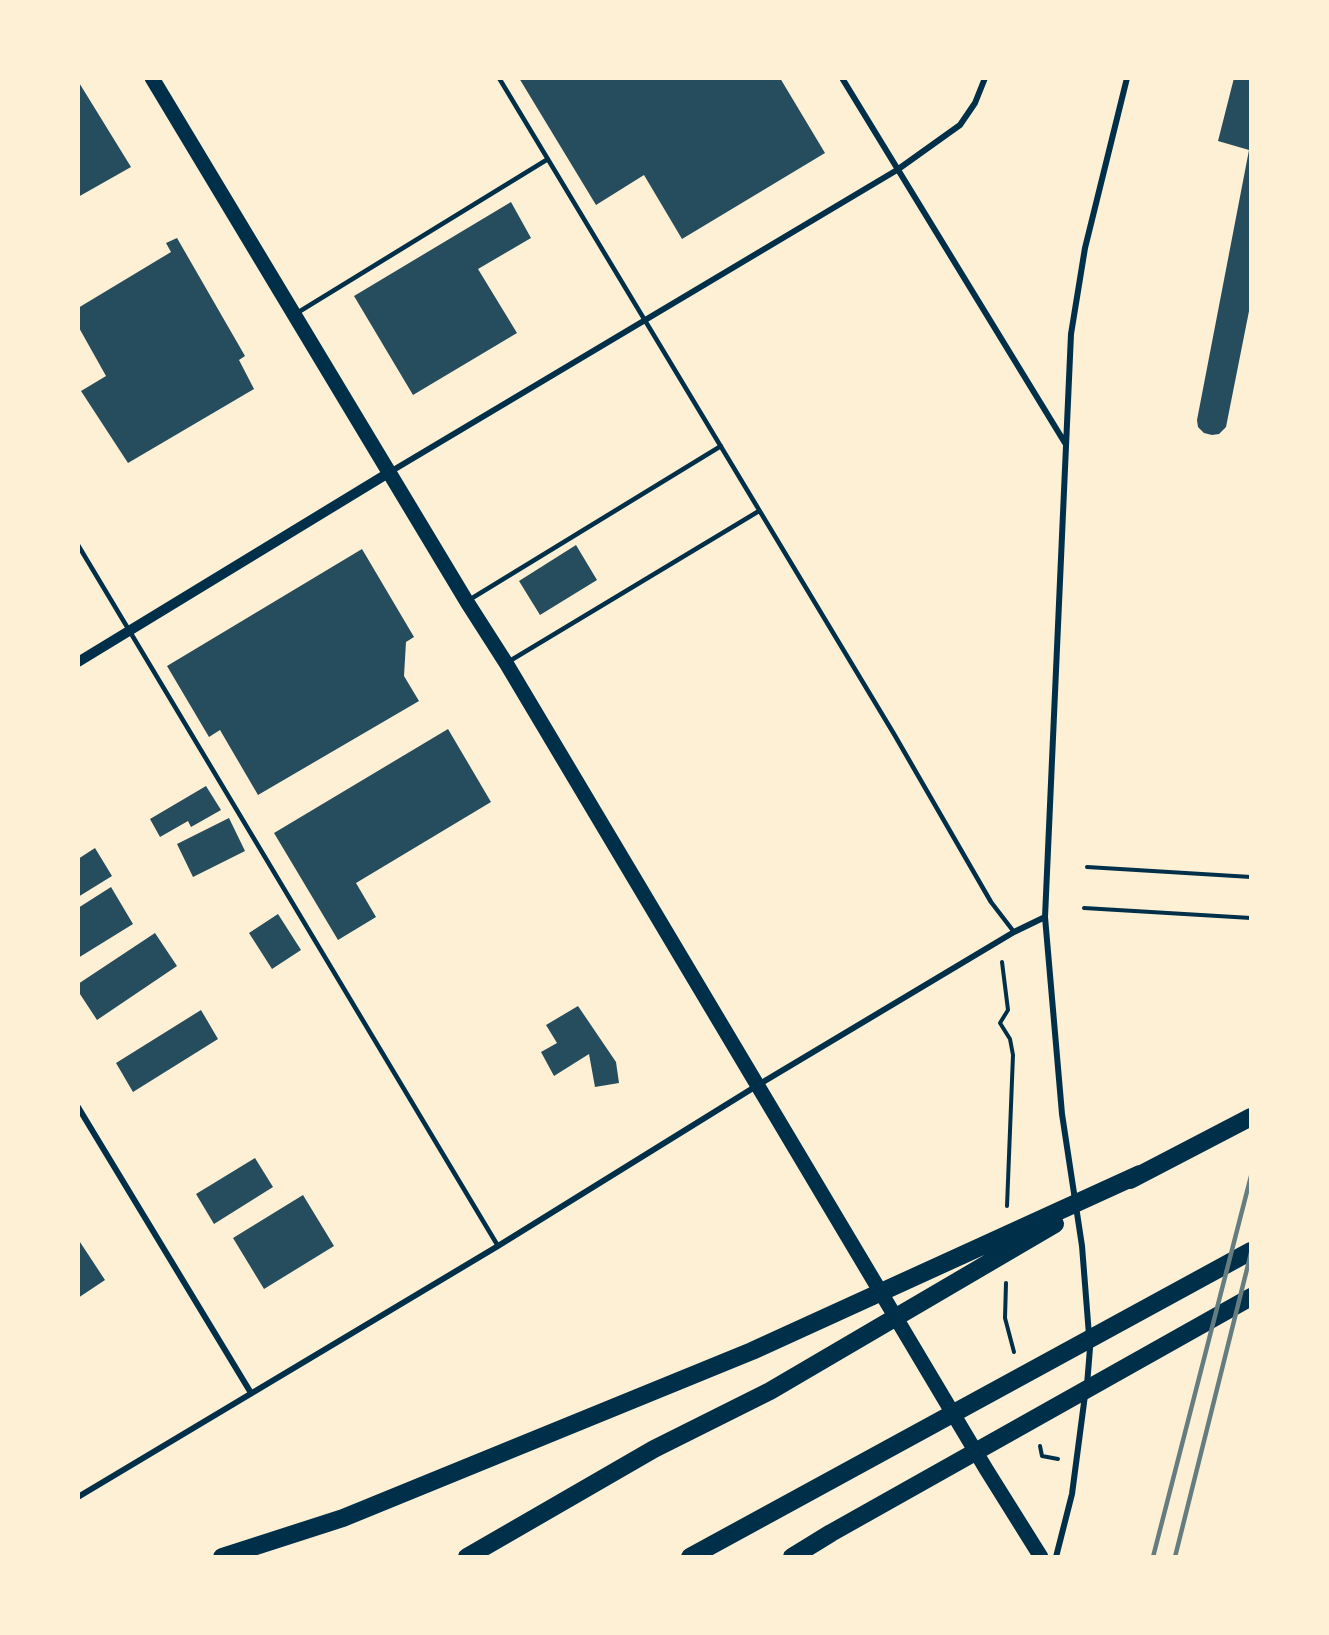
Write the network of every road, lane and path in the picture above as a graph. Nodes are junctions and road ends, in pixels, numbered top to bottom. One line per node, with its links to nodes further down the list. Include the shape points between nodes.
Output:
1 (152, 78): 8 (main road)
2 (499, 78): 6 (lane)
3 (842, 78): 7 (street)
4 (985, 78): 7 (street, via 960,125)
5 (1127, 78): 10 (street, via 1076,293)
6 (548, 159): 8 (lane); 9 (lane)
7 (897, 170): 9 (street); 10 (street)
8 (295, 314): 12 (main road)
9 (645, 320): 11 (lane); 12 (street)
10 (1065, 444): 22 (street)
11 (721, 446): 13 (lane); 15 (lane)
12 (390, 472): 15 (main road); 16 (street)
13 (759, 511): 18 (lane); 24 (lane, via 991,902)
14 (78, 545): 16 (lane)
15 (466, 602): 18 (main road)
16 (129, 631): 17 (street); 31 (lane)
17 (78, 662)
18 (506, 663): 27 (main road)
19 (1087, 867): 20 (path)
20 (1251, 877)
21 (1084, 908): 23 (path)
22 (1045, 917): 24 (street); 41 (street, via 1062,1114 1082,1246 1090,1348 1072,1494)
23 (1251, 918)
24 (1014, 932): 25 (street)
25 (999, 941): 26 (path); 27 (street)
26 (1008, 1010)
27 (758, 1085): 31 (street); 40 (main road)
28 (78, 1107): 34 (street)
29 (1251, 1117): 30 (highway)
30 (1140, 1174): 36 (highway, via 752,1351 343,1518); 37 (highway, via 770,1391 654,1449)
31 (498, 1246): 34 (street)
32 (1251, 1251): 38 (highway)
33 (1251, 1297): 39 (highway)
34 (251, 1393): 35 (street)
35 (78, 1497)
36 (222, 1557)
37 (467, 1557)
38 (690, 1557)
39 (792, 1557)
40 (1041, 1557)
41 (1056, 1557)

